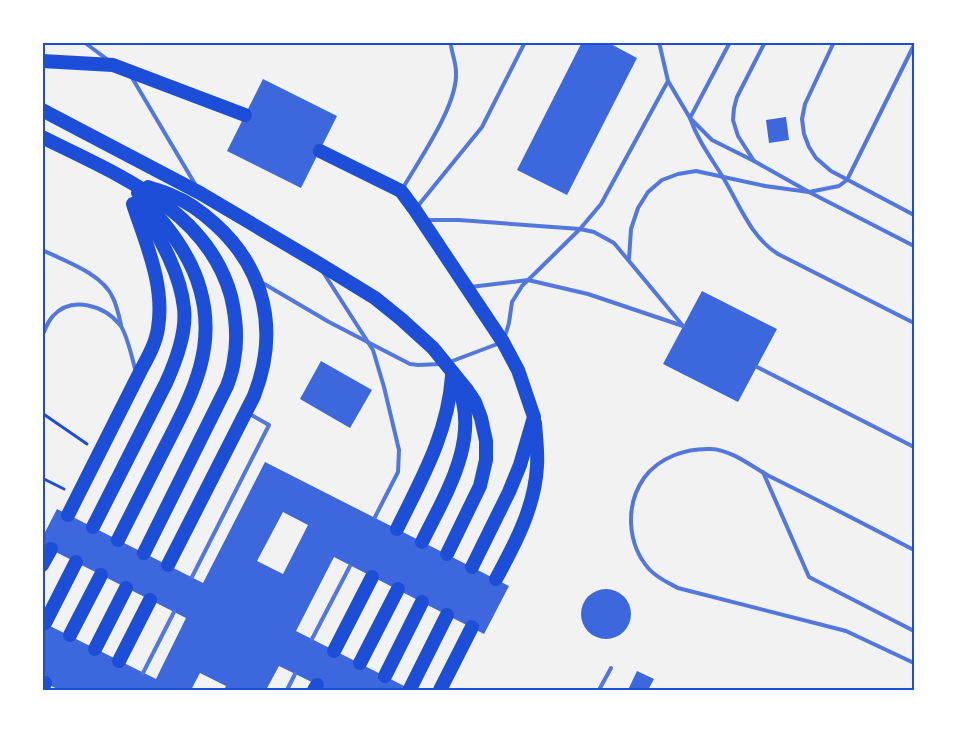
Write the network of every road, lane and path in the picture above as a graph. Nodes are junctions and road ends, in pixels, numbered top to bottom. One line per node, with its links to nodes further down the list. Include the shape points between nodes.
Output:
1 (84, 42): 10 (lane)
2 (449, 42): 22 (lane, via 456,73 452,97)
3 (524, 42): 25 (lane, via 482,127)
4 (659, 42): 12 (lane)
5 (730, 42): 15 (lane)
6 (765, 42): 18 (lane, via 736,97 734,108 733,120 738,136)
7 (834, 42): 21 (lane, via 809,92 802,119 804,134 816,158)
8 (914, 45): 21 (lane)
9 (42, 61): 10 (highway)
10 (113, 65): 11 (highway)
11 (127, 70): 14 (highway); 24 (lane)
12 (668, 81): 15 (lane); 27 (lane, via 601,204)
13 (42, 110): 24 (highway)
14 (245, 115)
15 (690, 118): 18 (lane, via 712,140); 19 (lane, via 702,145)
16 (43, 138): 20 (highway)
17 (320, 150): 22 (highway)
18 (754, 161): 23 (lane)
19 (723, 177): 23 (lane); 30 (lane, via 696,171 678,174 662,180 648,192 631,229); 35 (lane, via 753,231 768,248)
20 (126, 180): 32 (highway, via 175,196 209,219 236,246); 42 (highway, via 152,260 160,301 158,328); 53 (highway, via 163,246 174,274 184,310 181,342 174,366); 55 (highway, via 170,231 191,267 200,288 206,331 205,351 192,395); 59 (highway, via 166,206 202,239 218,262 227,283 237,335 227,386)
21 (847, 180): 23 (lane, via 839,186); 26 (lane)
22 (401, 191): 25 (highway)
23 (809, 192): 28 (lane)
24 (200, 193): 31 (highway)
25 (418, 215): 27 (lane); 34 (highway)
26 (914, 215)
27 (580, 228): 30 (lane, via 614,243); 33 (lane)
28 (914, 246)
29 (42, 250): 36 (lane, via 96,277 108,288)
30 (629, 259): 33 (lane, via 683,326 588,294)
31 (318, 263): 38 (lane); 41 (highway, via 375,298 433,348)
32 (256, 279): 38 (lane); 43 (highway, via 266,324 264,360)
33 (528, 280): 34 (lane); 39 (lane, via 512,302)
34 (466, 288): 39 (highway)
35 (914, 323)
36 (122, 326): 37 (lane, via 100,309 80,305 61,309 52,316); 42 (lane)
37 (43, 333)
38 (368, 342): 41 (lane, via 410,364); 52 (lane, via 384,387 400,462 394,482)
39 (502, 342): 41 (lane); 45 (highway, via 518,370)
40 (757, 367): 46 (lane)
41 (449, 368): 54 (highway, via 448,408 432,459); 56 (highway, via 465,410 463,448 454,476); 60 (highway, via 475,402 486,441 486,460 480,486)
42 (138, 378): 47 (highway)
43 (246, 412): 63 (highway); 67 (lane, via 269,425)
44 (42, 413): 47 (path)
45 (534, 417): 65 (highway, via 509,492); 69 (highway, via 537,467 534,484 520,533)
46 (914, 447)
47 (100, 453): 50 (highway)
48 (763, 472): 58 (lane); 78 (lane, via 809,577); 85 (lane, via 713,449 675,454 658,464 644,477 637,491 630,524 633,540 650,570 678,588 846,631)
49 (42, 478): 50 (path)
50 (78, 496): 51 (highway)
51 (68, 515)
52 (374, 518)
53 (93, 527)
54 (396, 529)
55 (118, 540)
56 (422, 542)
57 (51, 549): 62 (highway)
58 (914, 550)
59 (144, 553)
60 (447, 554)
61 (76, 562): 76 (highway)
62 (42, 565)
63 (168, 565)
64 (350, 566): 80 (lane)
65 (472, 567)
66 (100, 574): 79 (highway)
67 (192, 577)
68 (372, 577): 82 (highway)
69 (496, 580)
70 (126, 588): 81 (highway)
71 (398, 589): 84 (highway)
72 (150, 600): 83 (highway)
73 (422, 602): 89 (highway)
74 (174, 612): 87 (lane)
75 (448, 615): 90 (highway)
76 (45, 623)
77 (472, 627): 92 (highway)
78 (914, 631)
79 (70, 636)
80 (312, 639)
81 (95, 648)
82 (334, 650)
83 (119, 661)
84 (360, 663)
85 (914, 663)
86 (611, 668): 93 (lane)
87 (143, 673)
88 (295, 674): 91 (lane)
89 (385, 676)
90 (410, 689)
91 (287, 690)
92 (440, 690)
93 (599, 690)

